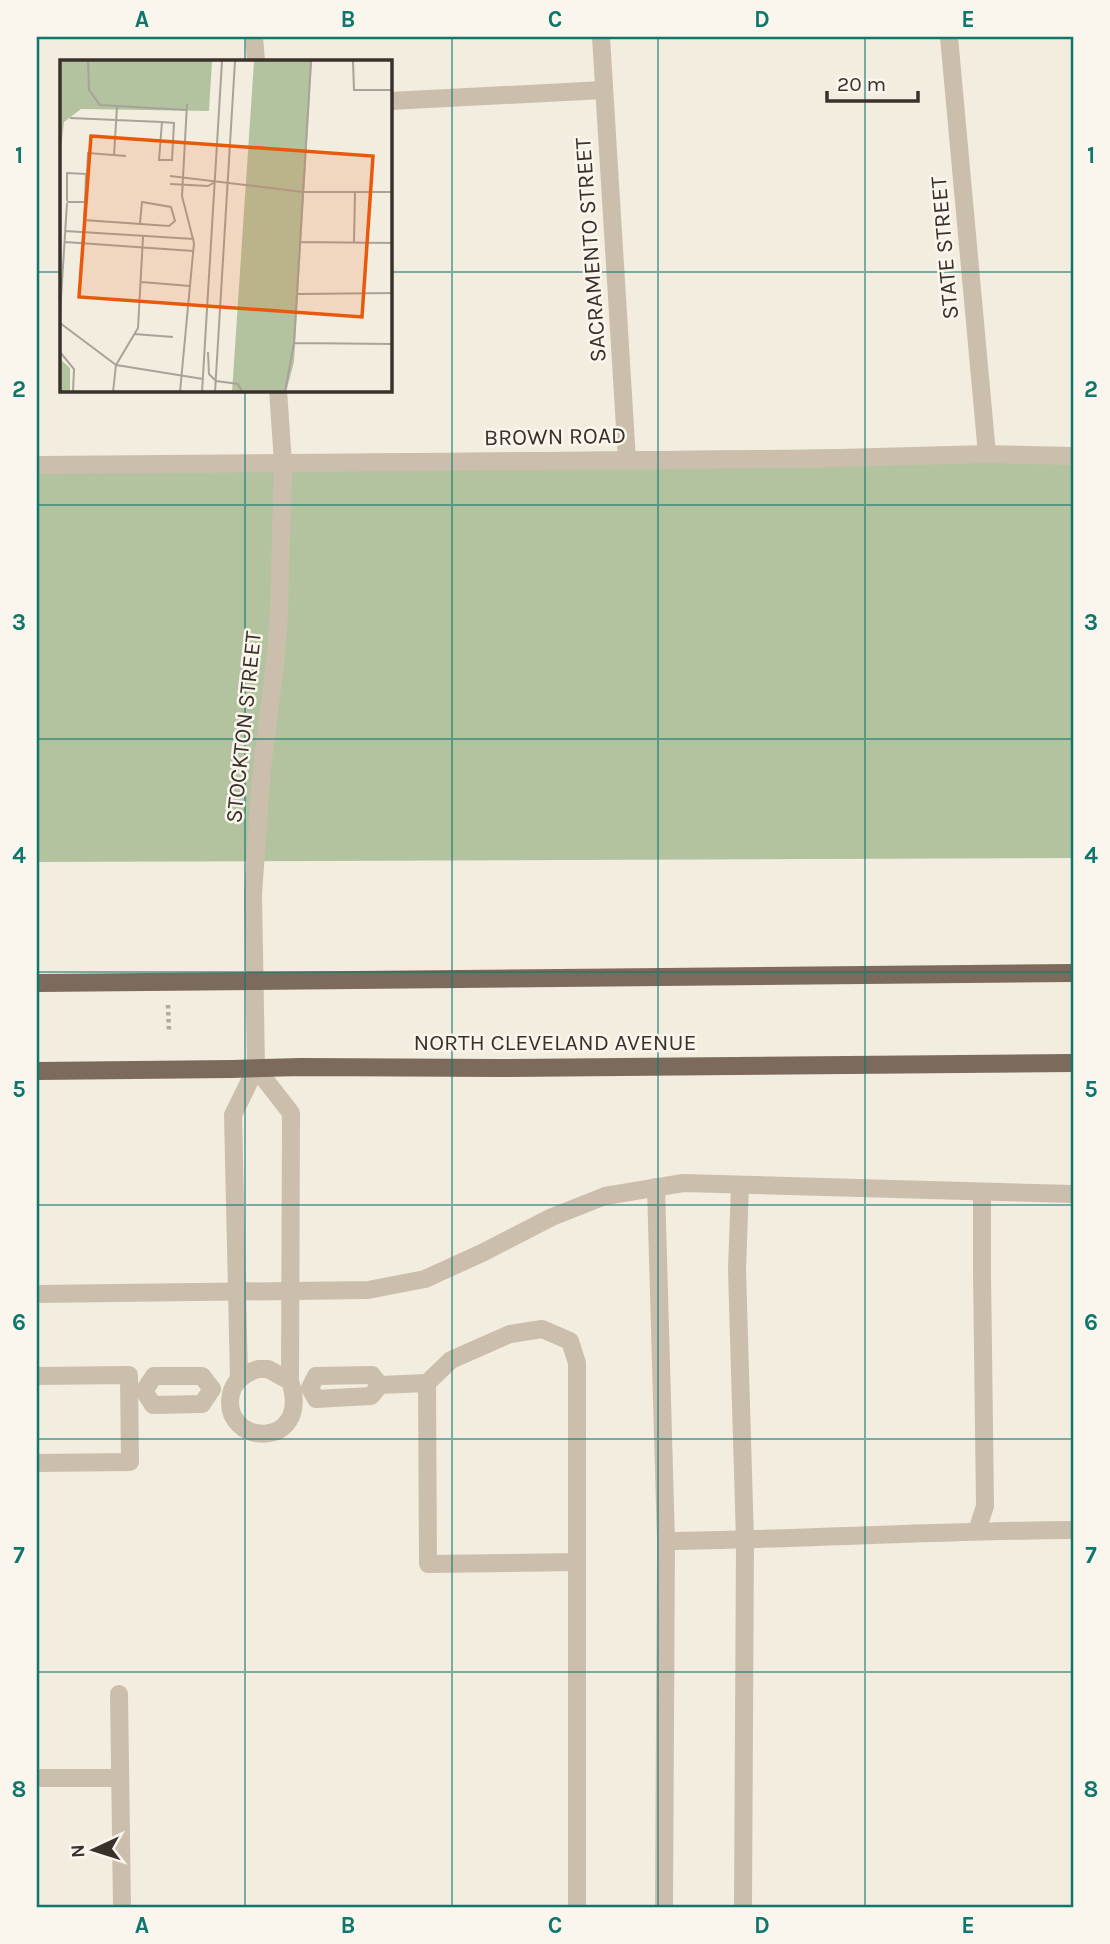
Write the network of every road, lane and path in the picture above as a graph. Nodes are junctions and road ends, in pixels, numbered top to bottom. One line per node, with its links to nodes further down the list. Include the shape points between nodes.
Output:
1 (254, 37): 4 (street)
2 (601, 37): 5 (street, SACRAMENTO STREET)
3 (949, 37): 8 (street, STATE STREET)
4 (256, 60)
5 (604, 90): 6 (street); 10 (street, SACRAMENTO STREET)
6 (392, 101)
7 (278, 392): 11 (street, STOCKTON STREET)
8 (987, 454): 9 (street, BROWN ROAD); 10 (street, BROWN ROAD)
9 (1073, 456)
10 (627, 460): 11 (street, BROWN ROAD)
11 (283, 463): 12 (street, BROWN ROAD); 14 (street, STOCKTON STREET, via 276,655 253,894)
12 (37, 466)
13 (1073, 973): 14 (main road)
14 (255, 981): 15 (main road); 19 (street, STOCKTON STREET)
15 (37, 983)
16 (168, 997): 17 (path)
17 (169, 1032)
18 (1073, 1063): 19 (main road, NORTH CLEVELAND AVENUE)
19 (256, 1068): 20 (main road, NORTH CLEVELAND AVENUE); 25 (street, via 291,1113); 26 (street, via 233,1115)
20 (37, 1072)
21 (740, 1185): 22 (street); 23 (street); 37 (street, via 737,1270)
22 (656, 1187): 25 (street, via 594,1200 425,1279 368,1290); 38 (street)
23 (982, 1192): 24 (street); 36 (street, via 985,1506)
24 (1073, 1194)
25 (291, 1291): 26 (street); 31 (street)
26 (237, 1292): 27 (street); 29 (street)
27 (37, 1294)
28 (37, 1376): 33 (street, via 129,1375)
29 (236, 1383): 31 (street, via 247,1372 268,1369); 31 (street, via 230,1398 235,1419 242,1427 262,1434 273,1433 290,1420); 32 (street)
30 (427, 1383): 31 (street, via 380,1384 371,1396 316,1399); 39 (street, via 428,1563); 39 (street, via 451,1360 510,1334 542,1329 570,1341 577,1363)
31 (297, 1386)
32 (212, 1389): 33 (street, via 202,1376 154,1376); 33 (street, via 202,1404 153,1405)
33 (137, 1391): 34 (street, via 130,1462)
34 (37, 1463)
35 (1073, 1530): 36 (street)
36 (977, 1531): 37 (street)
37 (744, 1540): 38 (street); 46 (street)
38 (666, 1541): 45 (street)
39 (577, 1562): 44 (street)
40 (120, 1694): 41 (street)
41 (120, 1778): 42 (street); 43 (street)
42 (37, 1779)
43 (122, 1907)
44 (577, 1907)
45 (664, 1907)
46 (743, 1907)

